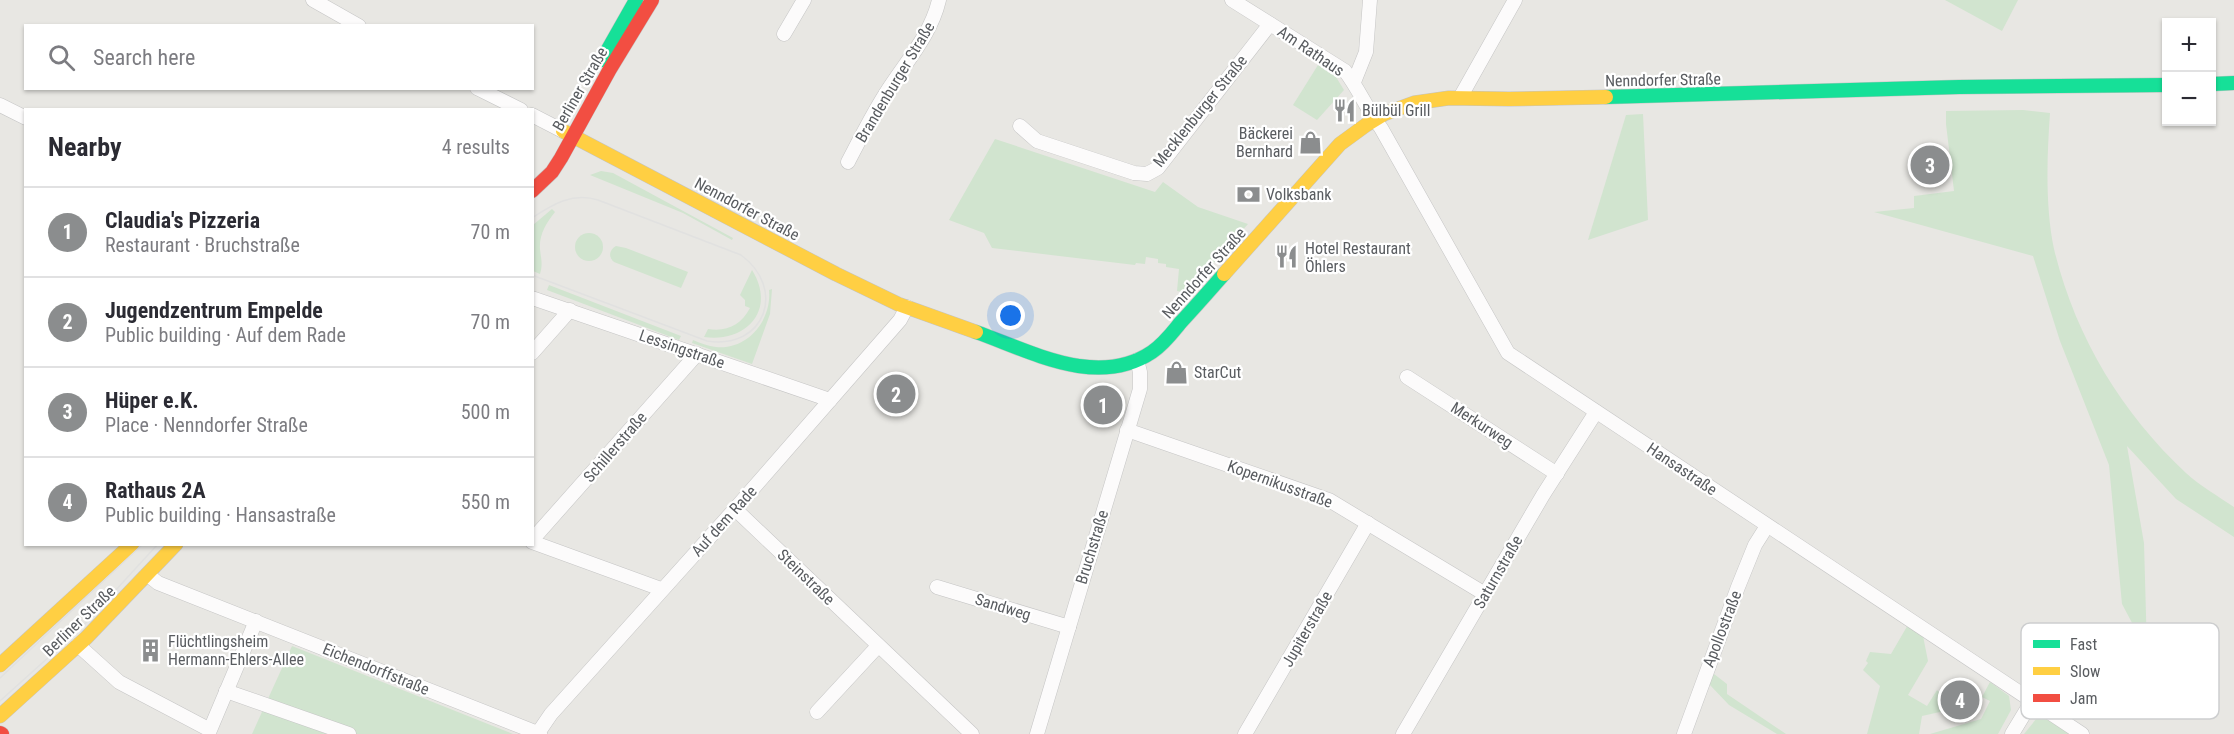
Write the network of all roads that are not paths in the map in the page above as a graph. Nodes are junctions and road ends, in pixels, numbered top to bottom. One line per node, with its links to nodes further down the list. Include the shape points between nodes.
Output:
1 (313, 0): 9 (street)
2 (636, 0): 24 (street, Berliner Straße)
3 (652, 0): 24 (street, Berliner Straße)
4 (804, 0): 11 (street)
5 (939, 0): 25 (street, Brandenburger Straße, via 936,14 911,59 887,92)
6 (1232, 0): 10 (street, Am Rathaus)
7 (1370, 0): 12 (street, via 1366,52)
8 (1515, 0): 17 (street)
9 (355, 24)
10 (1270, 24): 12 (street, Am Rathaus, via 1345,71); 23 (street, Mecklenburger Straße, via 1158,168 1147,174 1037,141)
11 (784, 34)
12 (1354, 82): 22 (street, Am Rathaus)
13 (2234, 83): 14 (street)
14 (2216, 84)
15 (2162, 85): 17 (street, Nenndorfer Straße, via 1588,98)
16 (481, 90): 19 (street)
17 (1461, 96): 22 (street, Nenndorfer Straße, via 1415,103)
18 (0, 105): 20 (street)
19 (517, 108)
20 (24, 117)
21 (534, 117): 24 (street, Nenndorfer Straße)
22 (1374, 118): 33 (street, Nenndorfer Straße, via 1340,144 1163,343); 36 (street, Hansastraße, via 1508,352)
23 (1020, 126)
24 (568, 133): 26 (street, Berliner Straße); 27 (street, Berliner Straße, via 552,172); 29 (street, Nenndorfer Straße)
25 (848, 162)
26 (534, 172)
27 (534, 189)
28 (534, 299): 30 (street, Lessingstraße)
29 (907, 307): 33 (street, Nenndorfer Straße, via 1082,368 1117,367); 35 (street, Auf dem Rade)
30 (570, 310): 31 (street); 32 (street, Lessingstraße)
31 (534, 351)
32 (696, 354): 35 (street, Lessingstraße); 42 (street, Schillerstraße)
33 (1137, 360): 37 (street, Bruchstraße, via 1140,389)
34 (1407, 376): 38 (street, Merkurweg)
35 (830, 400): 39 (street, Auf dem Rade)
36 (1596, 412): 38 (street, Saturnstraße); 41 (street, Hansastraße)
37 (1127, 430): 40 (street, Kopernikusstraße, via 1329,500); 51 (street, Bruchstraße)
38 (1557, 474): 49 (street, Saturnstraße)
39 (735, 509): 48 (street, Auf dem Rade); 53 (street, Steinstraße)
40 (1368, 523): 49 (street, Kopernikusstraße); 67 (street, Jupiterstraße)
41 (1767, 526): 58 (street, Hansastraße); 69 (street, Apollostraße, via 1738,587)
42 (534, 539)
43 (534, 542): 48 (street)
44 (130, 546): 54 (street, Berliner Straße)
45 (174, 546): 46 (street, Berliner Straße)
46 (148, 575): 50 (street, Eichendorffstraße, via 158,583); 52 (street, Berliner Straße)
47 (937, 586): 51 (street, Sandweg)
48 (662, 590): 64 (street, Auf dem Rade, via 551,714)
49 (1485, 594): 68 (street, Saturnstraße)
50 (256, 621): 57 (street); 64 (street, Eichendorffstraße)
51 (1069, 627): 66 (street, Bruchstraße)
52 (78, 645): 57 (street, via 119,682 210,729); 60 (street, Berliner Straße)
53 (878, 646): 59 (street); 65 (street, Steinstraße)
54 (20, 647): 55 (street); 56 (street, Berliner Straße)
55 (0, 650)
56 (0, 665)
57 (226, 691): 63 (street)
58 (2021, 694)
59 (817, 712)
60 (0, 716)
61 (2022, 719): 70 (street)
62 (2059, 719): 71 (street, Hansastraße)
63 (349, 734)
64 (539, 734)
65 (972, 734)
66 (1037, 734)
67 (1245, 734)
68 (1403, 734)
69 (1684, 734)
70 (2013, 734)
71 (2082, 734)

